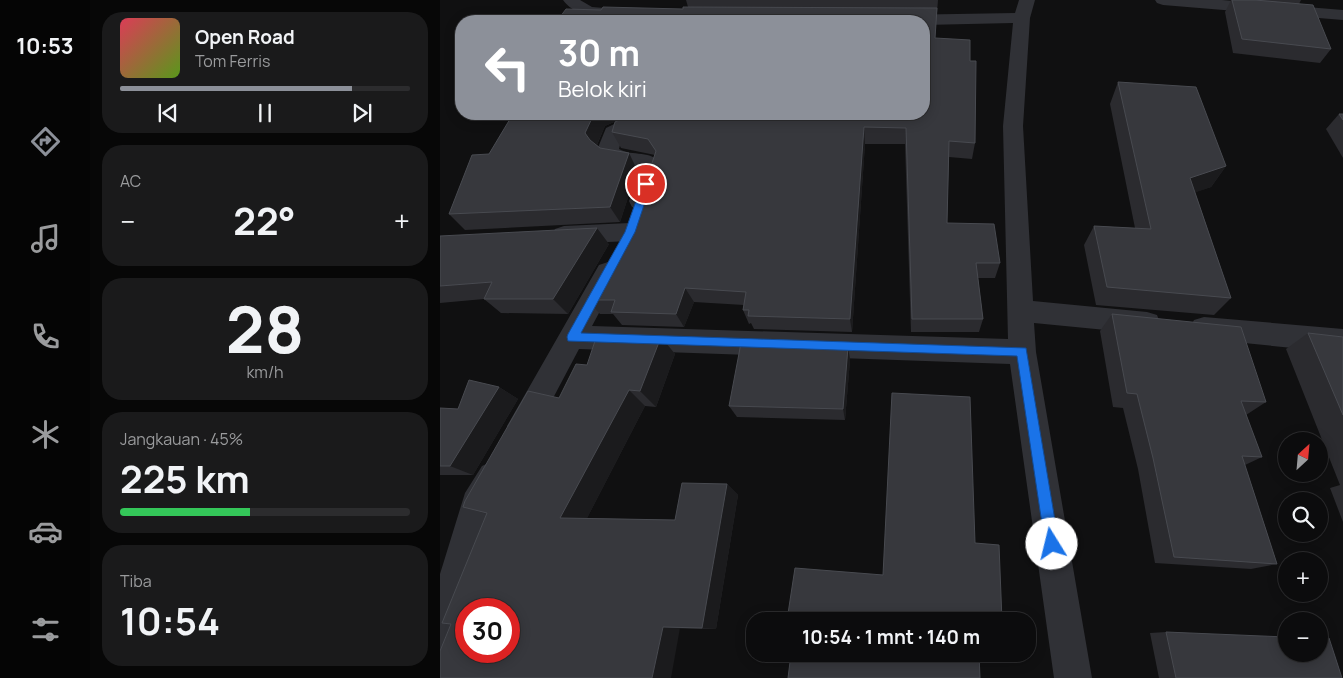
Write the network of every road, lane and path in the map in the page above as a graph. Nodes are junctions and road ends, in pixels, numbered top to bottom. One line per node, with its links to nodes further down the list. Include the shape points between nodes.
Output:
1 (571, 0): 4 (street, via 586,10)
2 (1163, 0): 5 (street)
3 (1025, 9): 6 (street); 10 (street, via 1013,126)
4 (636, 15)
5 (1343, 15)
6 (930, 16)
7 (639, 120): 8 (street, via 613,133 608,150 616,158 644,161 652,167)
8 (630, 232): 9 (street); 11 (street)
9 (544, 236)
10 (1021, 311): 12 (street); 13 (street)
11 (572, 337): 13 (street); 14 (street, via 477,505)
12 (1343, 341)
13 (1022, 352): 15 (street)
14 (440, 636)
15 (1073, 678)

